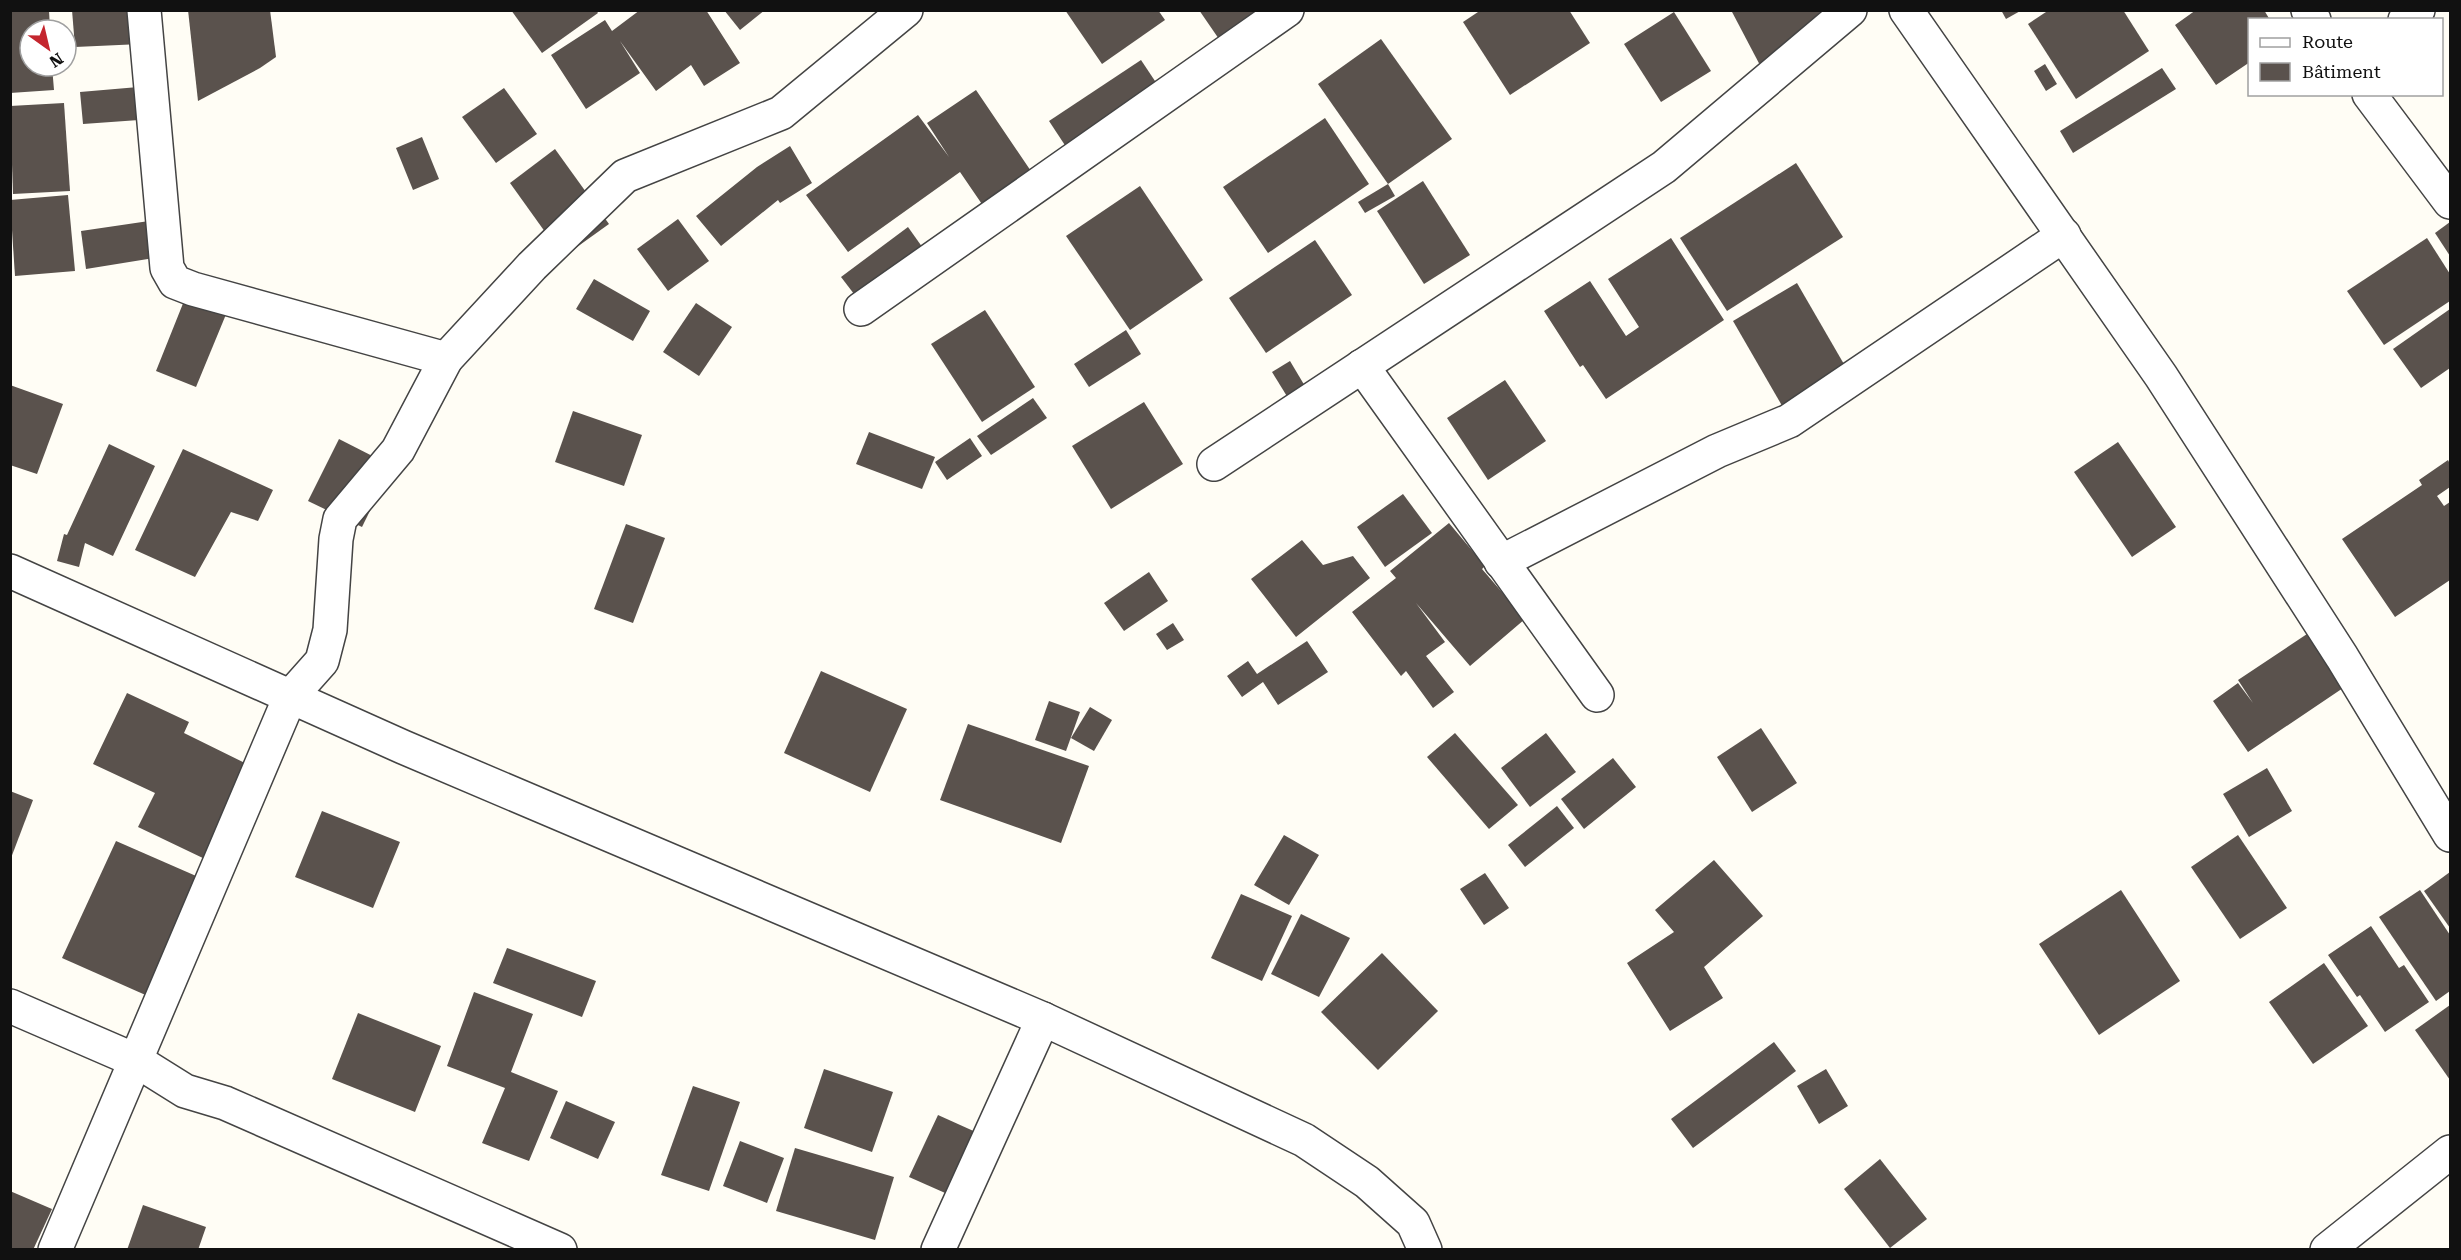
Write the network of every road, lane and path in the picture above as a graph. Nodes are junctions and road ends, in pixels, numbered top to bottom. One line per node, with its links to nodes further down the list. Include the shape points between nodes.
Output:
1 (144, 10): 10 (street, via 167,268 175,282)
2 (906, 10): 10 (street, via 782,113 625,176 549,249)
3 (1287, 10): 9 (street)
4 (1850, 10): 11 (street, via 1664,167)
5 (1906, 10): 8 (street)
6 (2371, 96): 7 (street)
7 (2451, 202)
8 (2064, 235): 13 (street, via 1789,421 1717,450); 17 (street, via 2200,436)
9 (861, 309)
10 (446, 359): 16 (street, via 398,450 340,519 330,630 322,661)
11 (1362, 366): 12 (street); 13 (street)
12 (1214, 464)
13 (1501, 562): 15 (street)
14 (10, 571): 16 (street)
15 (1597, 695)
16 (290, 697): 19 (street); 20 (street)
17 (2451, 835)
18 (10, 1006): 20 (street)
19 (1043, 1019): 24 (street); 25 (street, via 1304,1140 1367,1182 1413,1223)
20 (137, 1061): 22 (street); 23 (street, via 185,1091 225,1103)
21 (2451, 1152): 26 (street)
22 (55, 1250)
23 (560, 1250)
24 (938, 1250)
25 (1425, 1250)
26 (2326, 1250)

